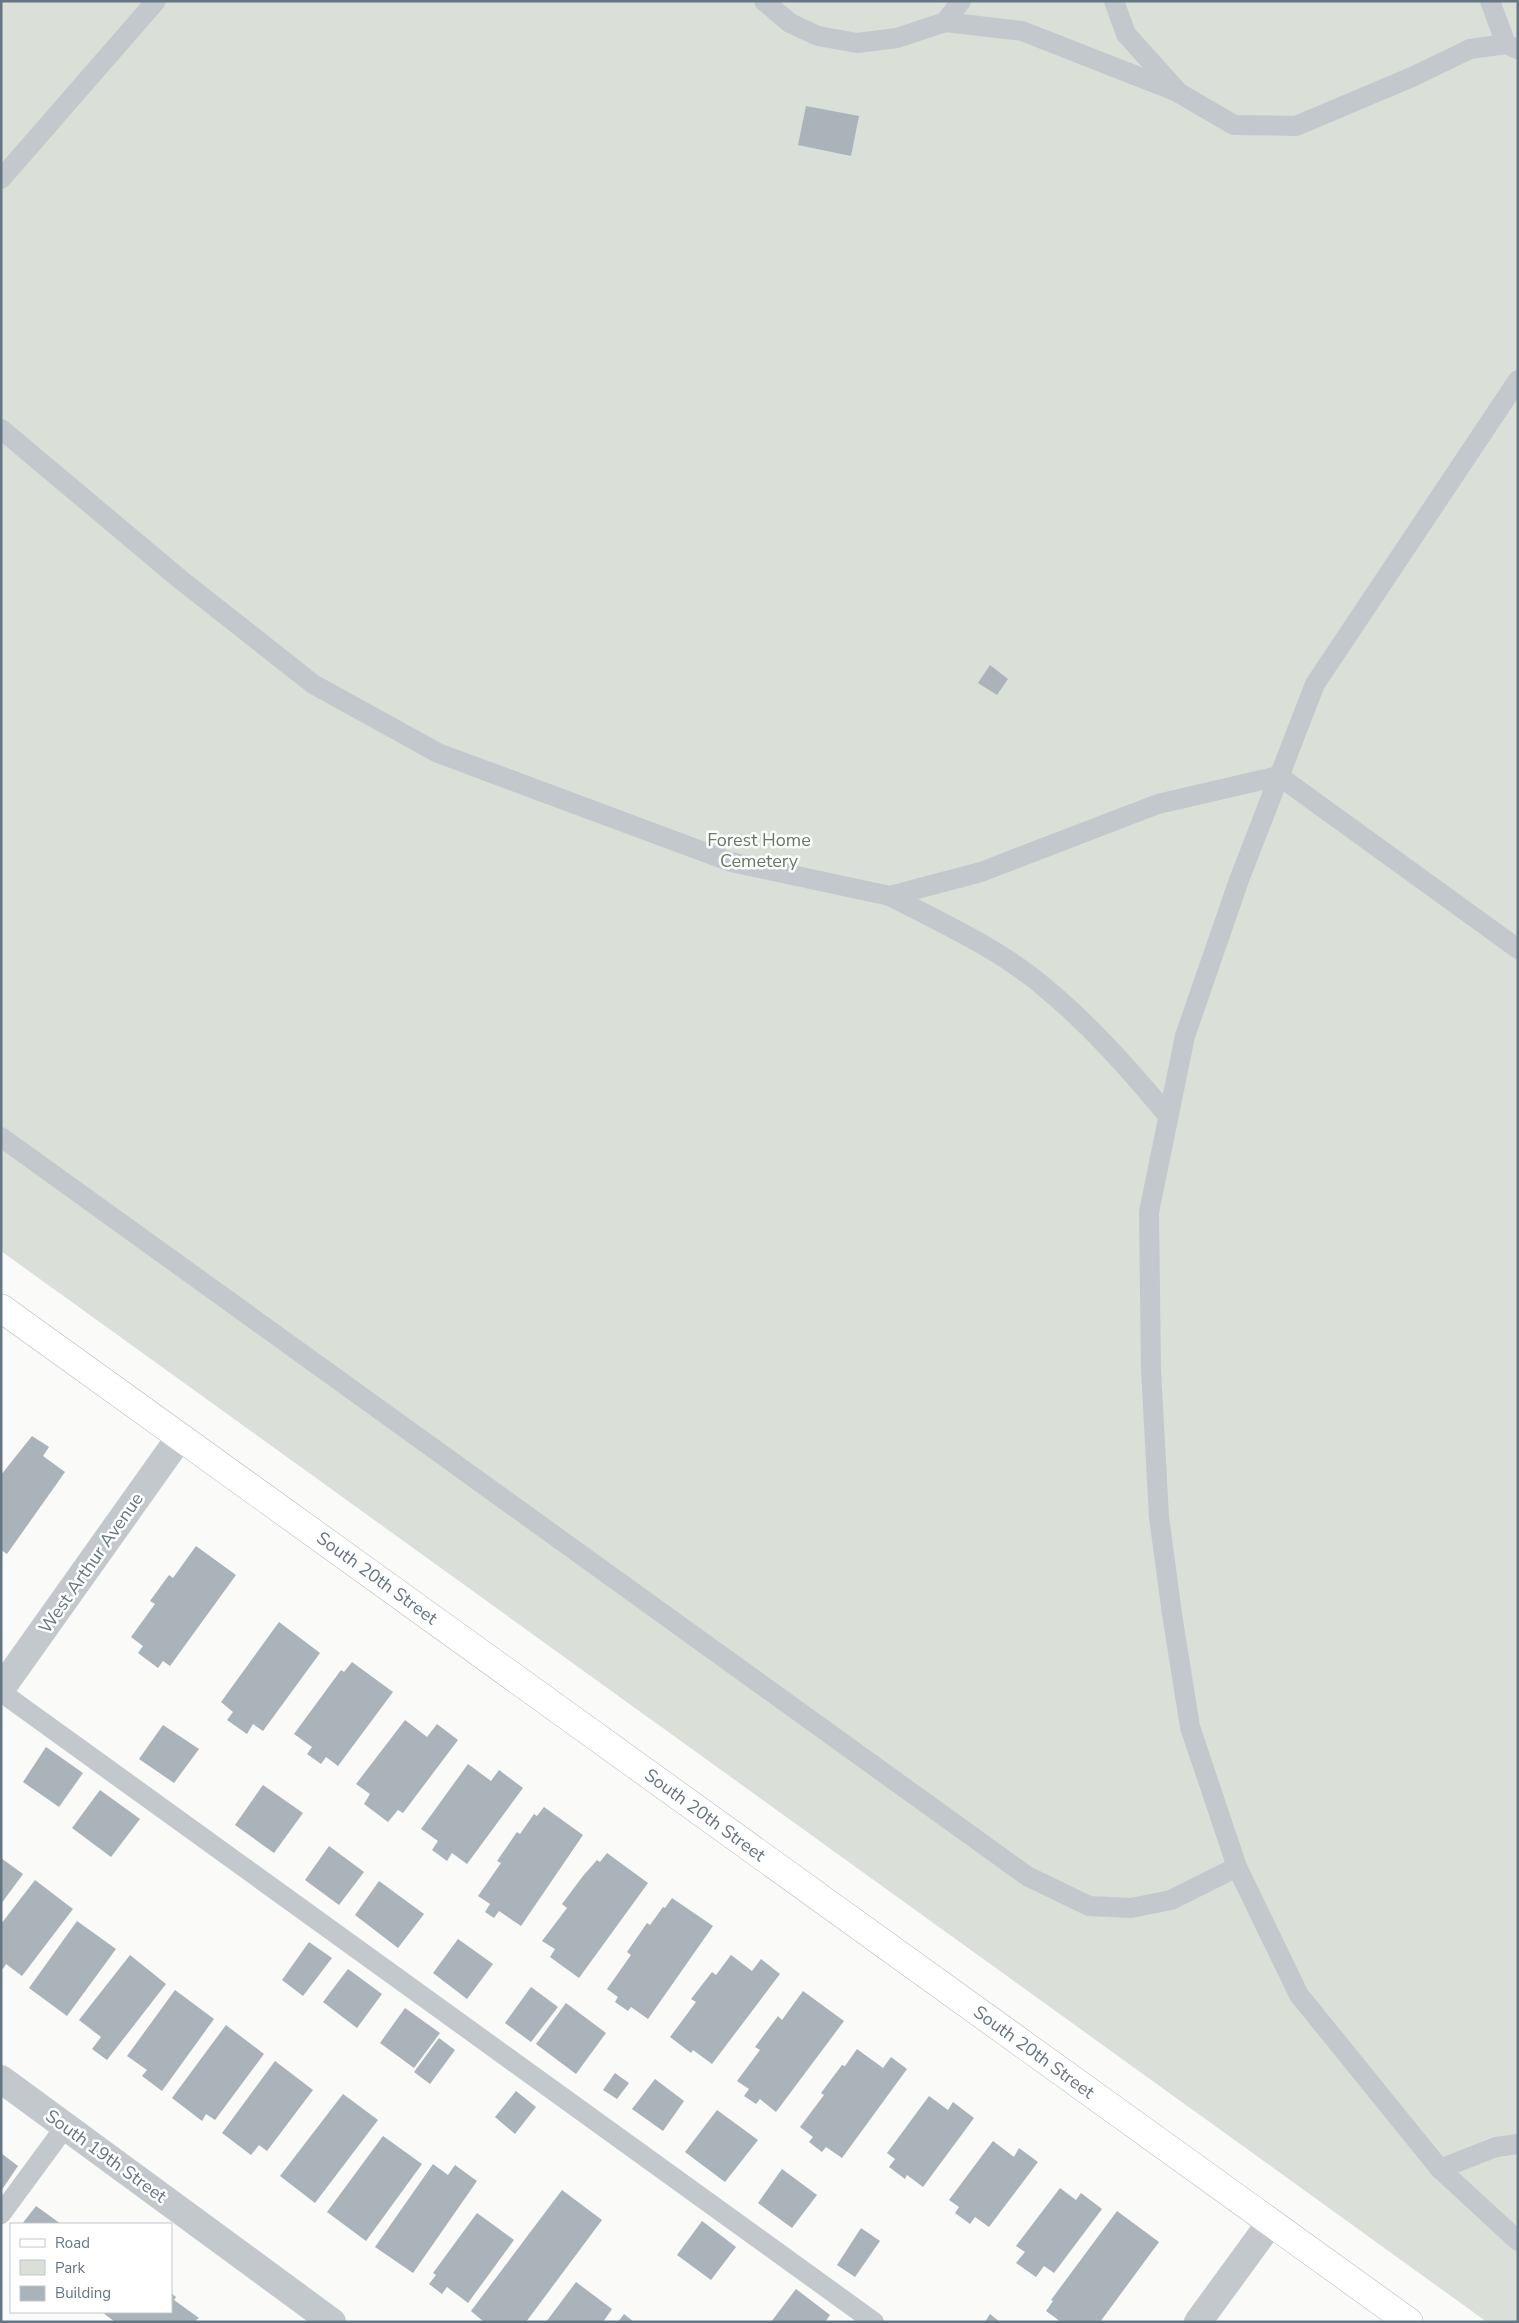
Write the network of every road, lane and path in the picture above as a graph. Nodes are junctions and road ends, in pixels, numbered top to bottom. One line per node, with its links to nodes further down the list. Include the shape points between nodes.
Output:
1 (156, 1): 9 (lane)
2 (764, 1): 6 (lane, via 790,23 804,30 818,36 857,42 897,38)
3 (961, 1): 6 (lane)
4 (1114, 1): 8 (lane, via 1126,34)
5 (1490, 1): 7 (lane)
6 (945, 22): 8 (lane, via 1022,31)
7 (1512, 47): 8 (lane, via 1470,49 1296,126 1234,125)
8 (1179, 93)
9 (1, 179)
10 (1518, 380): 12 (lane, via 1315,684)
11 (1, 429): 13 (lane, via 313,684 438,754 731,862)
12 (1279, 776): 13 (lane, via 1158,804 981,872); 14 (lane); 15 (lane, via 1185,1036)
13 (890, 896): 15 (lane, via 954,928 1050,991 1127,1066)
14 (1518, 949)
15 (1168, 1116): 20 (lane, via 1149,1212 1151,1370 1159,1517 1190,1727)
16 (1, 1137): 20 (lane, via 1028,1876 1089,1906 1131,1908 1171,1900)
17 (1, 1308): 18 (street, South 20th Street)
18 (180, 1437): 19 (street, West Arthur Avenue); 26 (street, South 20th Street)
19 (1, 1690): 30 (lane)
20 (1237, 1868): 24 (lane, via 1299,1995)
21 (1, 2079): 22 (street, South 19th Street)
22 (65, 2127): 25 (lane); 28 (street, South 19th Street)
23 (1518, 2144): 24 (lane, via 1496,2147)
24 (1440, 2170): 27 (lane)
25 (1, 2214)
26 (1271, 2222): 31 (street); 32 (street, South 20th Street)
27 (1518, 2241)
28 (304, 2314): 29 (street, South 19th Street)
29 (332, 2322)
30 (874, 2322)
31 (1198, 2322)
32 (1409, 2322)

